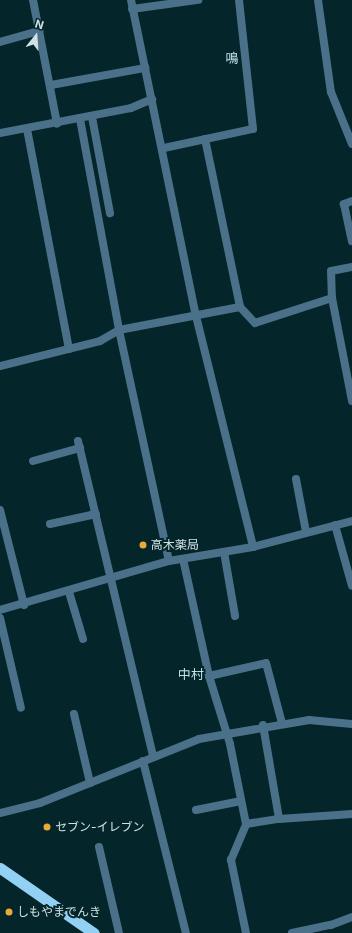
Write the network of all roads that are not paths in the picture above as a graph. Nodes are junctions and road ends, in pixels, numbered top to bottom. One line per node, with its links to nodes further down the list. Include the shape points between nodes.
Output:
1 (33, 0): 8 (street)
2 (131, 0): 7 (street)
3 (198, 0): 6 (street)
4 (239, 0): 18 (street, via 253,129)
5 (318, 0): 19 (street, via 332,97)
6 (172, 2): 7 (street)
7 (132, 10): 10 (street)
8 (39, 31): 9 (street); 11 (street)
9 (0, 42)
10 (145, 68): 11 (street); 12 (street)
11 (51, 85): 15 (street)
12 (152, 99): 13 (street, via 131,108); 20 (street)
13 (92, 117): 14 (street); 22 (street)
14 (80, 119): 15 (street); 28 (street)
15 (58, 124): 16 (street)
16 (27, 129): 17 (street); 29 (street)
17 (0, 134)
18 (205, 139): 20 (street); 26 (street)
19 (352, 144)
20 (164, 148): 27 (street)
21 (352, 201): 23 (street, via 344,204)
22 (110, 213)
23 (352, 241)
24 (352, 267): 25 (street, via 331,271)
25 (332, 298): 26 (street, via 255,323); 31 (street)
26 (240, 307): 27 (street)
27 (196, 316): 28 (street); 41 (street)
28 (119, 330): 29 (street, via 100,341); 44 (street)
29 (69, 348): 30 (street)
30 (0, 366)
31 (350, 374): 32 (street)
32 (352, 401)
33 (33, 461): 36 (street, via 79,445)
34 (296, 479): 40 (street)
35 (0, 510): 48 (street)
36 (96, 514): 38 (street); 45 (street)
37 (352, 521): 39 (street)
38 (50, 524)
39 (335, 525): 40 (street); 46 (street)
40 (306, 532): 41 (street)
41 (252, 546): 42 (street)
42 (224, 552): 43 (street); 50 (street)
43 (183, 559): 44 (street); 53 (street)
44 (168, 561): 45 (street)
45 (111, 577): 47 (street); 60 (street)
46 (352, 586)
47 (69, 592): 48 (street); 52 (street)
48 (24, 605): 49 (street)
49 (0, 610)
50 (235, 616)
51 (0, 618): 54 (street)
52 (83, 639)
53 (209, 676): 56 (street, via 266,663); 59 (street)
54 (21, 708)
55 (74, 714): 62 (street)
56 (282, 723): 57 (street, via 309,720); 58 (street)
57 (352, 724)
58 (263, 725): 59 (street); 67 (street)
59 (226, 733): 60 (street); 63 (street)
60 (153, 757): 61 (street)
61 (143, 761): 62 (street); 74 (street)
62 (90, 783): 65 (street, via 40,803)
63 (241, 801): 64 (street); 68 (street)
64 (196, 810)
65 (0, 812)
66 (352, 814): 67 (street)
67 (279, 819): 68 (street)
68 (246, 824): 75 (street, via 231,860)
69 (99, 847): 73 (street)
70 (0, 868): 72 (highway)
71 (352, 917): 76 (street, via 331,926)
72 (94, 933)
73 (119, 933)
74 (186, 933)
75 (246, 933)
76 (292, 933)

